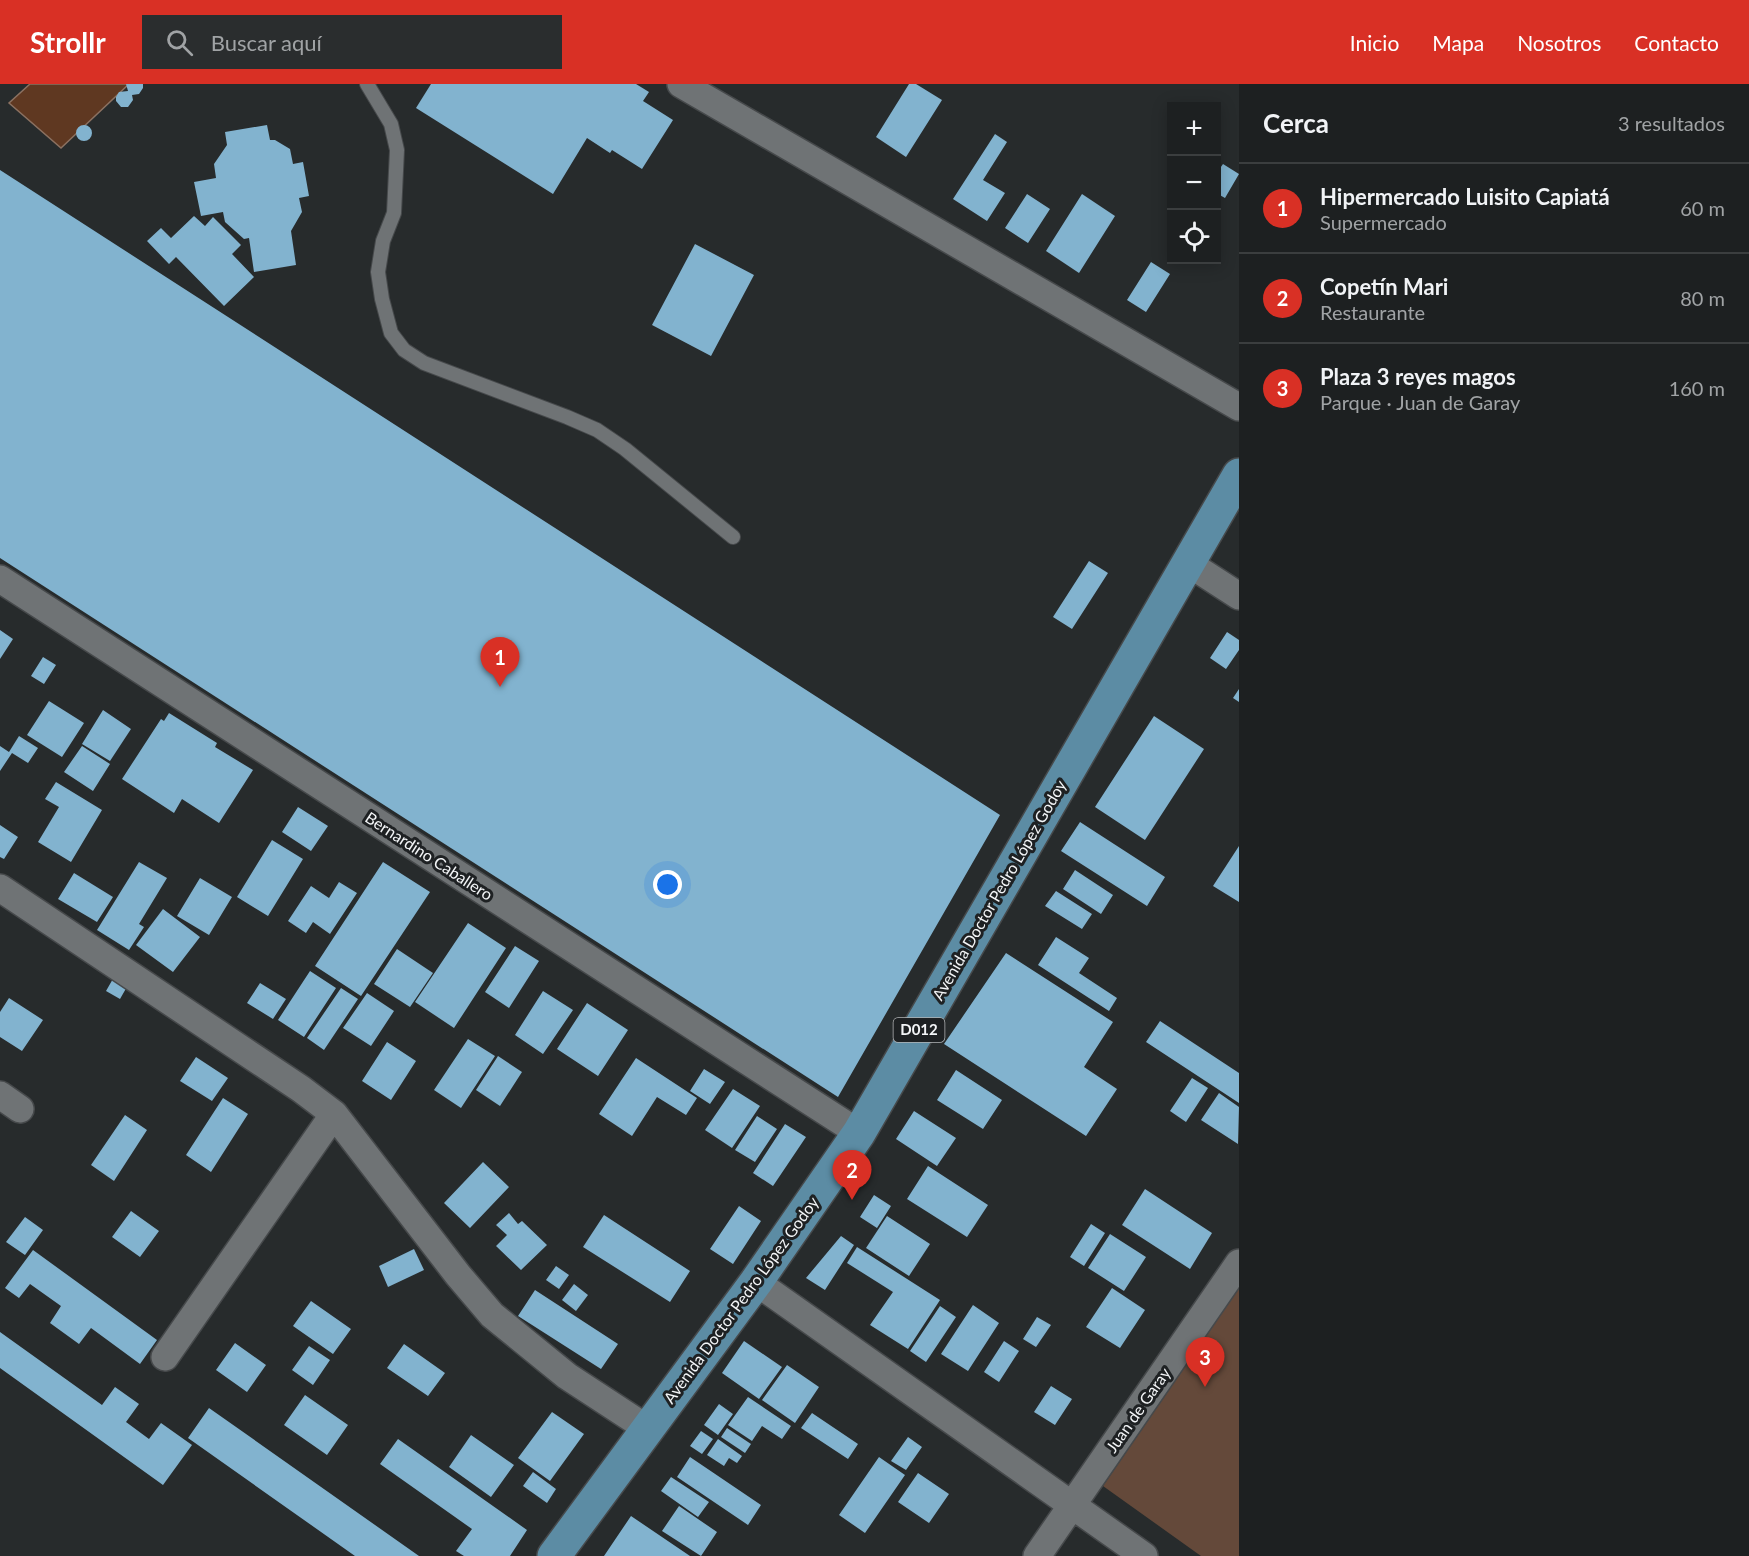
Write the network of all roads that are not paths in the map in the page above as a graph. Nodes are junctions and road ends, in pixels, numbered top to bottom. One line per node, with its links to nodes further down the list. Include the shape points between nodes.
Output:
1 (367, 84): 5 (lane, via 391,124 397,150 394,213 383,241 378,272 391,333 404,350 424,363 597,430)
2 (681, 84): 3 (street)
3 (1239, 407)
4 (1239, 475): 6 (main road, Avenida Doctor Pedro López Godoy / D012)
5 (733, 537)
6 (1188, 563): 8 (street); 11 (main road, Avenida Doctor Pedro López Godoy / D012)
7 (0, 579): 11 (street, Bernardino Caballero)
8 (1239, 596)
9 (0, 888): 10 (street)
10 (334, 1114): 14 (street); 15 (street, via 492,1315 567,1376)
11 (859, 1133): 13 (main road, Avenida Doctor Pedro López Godoy / D012)
12 (1239, 1263): 16 (street, Juan de Garay)
13 (756, 1282): 15 (main road, Avenida Doctor Pedro López Godoy / D012); 16 (street)
14 (165, 1356)
15 (648, 1429): 17 (main road, Avenida Doctor Pedro López Godoy / D012)
16 (1073, 1505): 18 (street, Juan de Garay); 19 (street)
17 (554, 1556)
18 (1037, 1556)
19 (1144, 1556)

